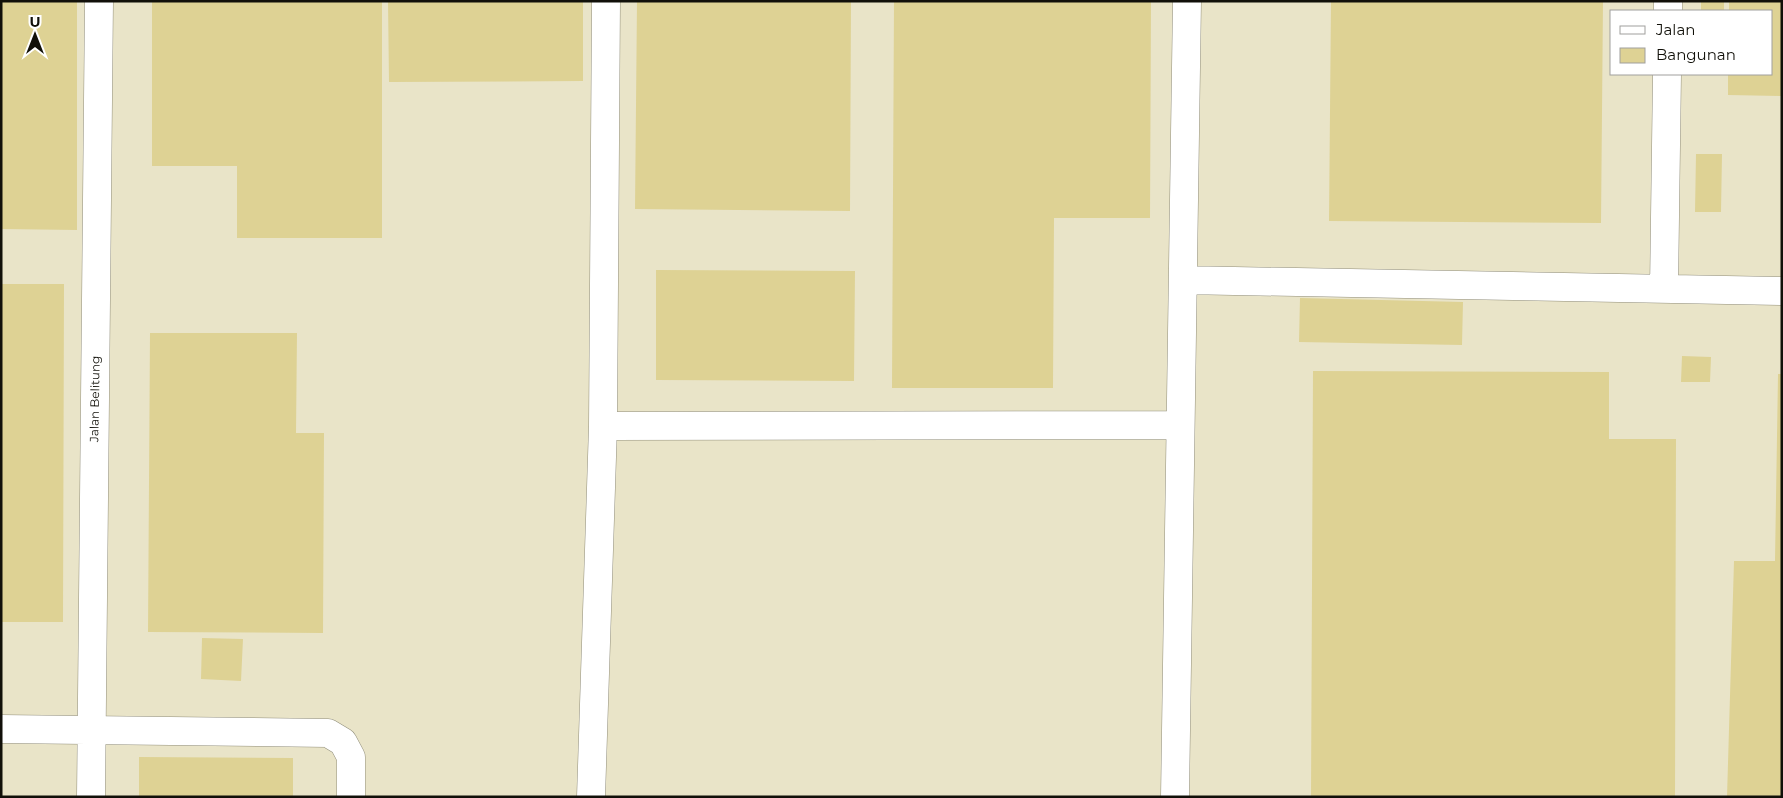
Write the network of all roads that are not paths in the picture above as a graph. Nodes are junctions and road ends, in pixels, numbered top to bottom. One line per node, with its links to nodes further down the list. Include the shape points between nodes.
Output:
1 (99, 1): 11 (lane, Jalan Belitung)
2 (606, 1): 9 (lane)
3 (1187, 1): 5 (lane)
4 (1667, 75): 6 (lane)
5 (1183, 280): 6 (lane); 8 (lane)
6 (1664, 290): 7 (lane)
7 (1782, 291)
8 (1180, 425): 9 (lane); 15 (lane)
9 (603, 426): 14 (lane)
10 (1, 729): 11 (lane)
11 (91, 731): 12 (lane, Jalan Belitung); 13 (lane, via 328,733 343,742 351,757)
12 (91, 797)
13 (350, 797)
14 (591, 797)
15 (1175, 797)

